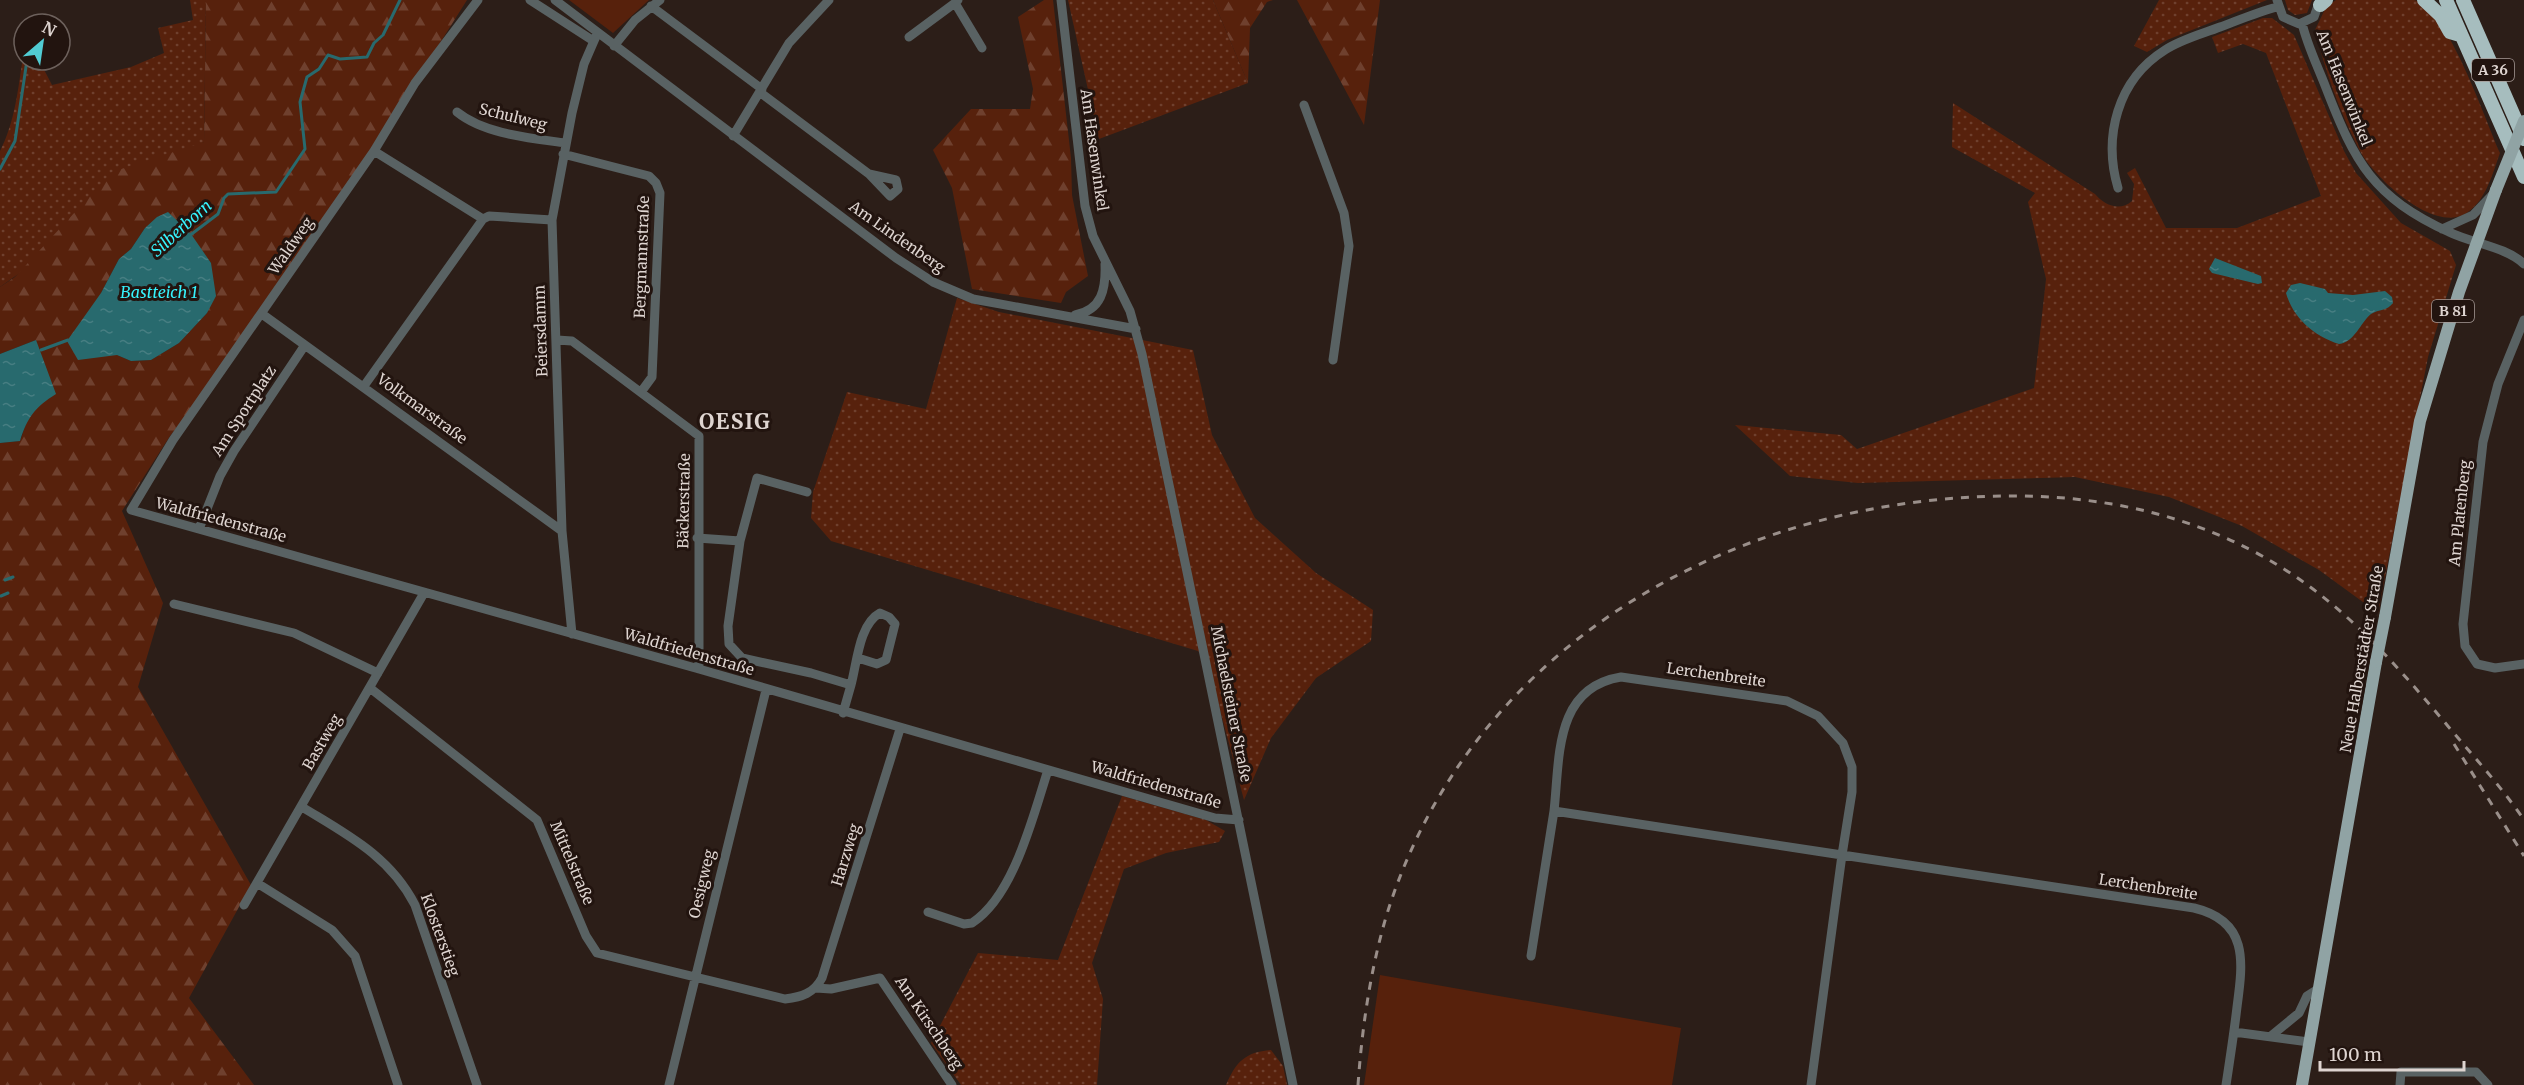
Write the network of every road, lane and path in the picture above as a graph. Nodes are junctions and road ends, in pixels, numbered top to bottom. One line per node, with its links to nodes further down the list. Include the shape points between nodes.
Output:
1 (478, 0): 26 (street, Waldweg, via 415,83)
2 (530, 0): 15 (street)
3 (555, 0): 15 (street)
4 (829, 0): 19 (street, via 789,43)
5 (1061, 0): 36 (street, Am Hasenwinkel, via 1083,197 1093,236)
6 (2424, 0): 14 (highway, via 2441,16 2450,32)
7 (2446, 0): 14 (highway, A 36)
8 (2463, 0): 24 (highway, A 36)
9 (956, 2): 16 (street); 18 (street)
10 (2322, 2): 13 (street, via 2314,17)
11 (656, 3): 17 (street); 19 (street)
12 (2277, 4): 13 (street, via 2288,21); 30 (street, via 2181,41 2145,65 2123,97 2115,118 2112,164)
13 (2302, 23): 34 (street, Am Hasenwinkel, via 2341,128 2363,167 2396,203)
14 (2461, 35): 29 (highway, A 36)
15 (595, 37): 17 (street, Am Lindenberg); 25 (street, Beiersdamm, via 584,64)
16 (909, 37)
17 (611, 44): 23 (street, Am Lindenberg)
18 (982, 48)
19 (761, 91): 23 (street); 28 (street)
20 (1304, 105): 44 (street, via 1344,213 1349,246)
21 (457, 112): 25 (street, Schulweg, via 469,122)
22 (2524, 121): 31 (main road, B 81, bridge)
23 (733, 136): 39 (street, Am Lindenberg, via 933,282 987,302)
24 (2524, 140)
25 (565, 143): 27 (street, Beiersdamm)
26 (374, 151): 32 (street); 38 (street, Waldweg)
27 (563, 154): 33 (street, Beiersdamm); 46 (street, Bergmannstraße, via 649,176 660,193 652,377)
28 (869, 174)
29 (2524, 177)
30 (2118, 188)
31 (2496, 190): 34 (street, via 2473,215); 35 (main road, B 81)
32 (483, 219): 33 (street, via 489,216); 45 (street)
33 (552, 220): 42 (street, Beiersdamm)
34 (2442, 229): 35 (street, Am Hasenwinkel)
35 (2475, 244): 37 (street, via 2508,253); 76 (main road, Neue Halberstädter Straße / B 81, bridge, via 2420,421)
36 (1105, 262): 39 (street, via 1103,295 1091,309); 41 (street, Am Hasenwinkel)
37 (2524, 264)
38 (262, 314): 43 (street, Volkmarstraße); 48 (street, Waldweg, via 173,440)
39 (1071, 316): 41 (street, Am Lindenberg)
40 (2524, 320): 57 (street, Am Platenberg, via 2498,384 2483,442 2463,624 2465,646 2477,664 2495,668)
41 (1136, 329): 68 (street, Michaelsteiner Straße)
42 (557, 340): 46 (street, Bäckerstraße, via 572,341); 50 (street, Beiersdamm)
43 (306, 345): 45 (street, Volkmarstraße); 49 (street, Am Sportplatz, via 234,450)
44 (1334, 360)
45 (364, 387): 50 (street, Volkmarstraße)
46 (641, 392): 51 (street, Bäckerstraße, via 699,435)
47 (807, 492): 52 (street, via 758,478)
48 (130, 510): 49 (street, Waldfriedenstraße)
49 (200, 530): 53 (street, Waldfriedenstraße)
50 (562, 531): 55 (street, Beiersdamm)
51 (698, 538): 52 (street); 58 (street, Bäckerstraße)
52 (740, 541): 60 (street, via 728,626 729,644 735,653)
53 (424, 593): 55 (street, Waldfriedenstraße); 59 (street, Bastweg)
54 (174, 604): 59 (street, via 294,633)
55 (572, 634): 58 (street, Waldfriedenstraße)
56 (858, 658): 56 (street, via 871,618 880,613 889,617 895,624 886,660 877,664); 60 (street)
57 (2524, 664)
58 (699, 669): 62 (street, Waldfriedenstraße)
59 (378, 673): 61 (street, Bastweg)
60 (851, 685): 63 (street)
61 (370, 688): 66 (street, Bastweg); 74 (street, Mittelstraße, via 537,820 586,936 597,953)
62 (766, 690): 63 (street, Waldfriedenstraße); 74 (street, Oesigweg)
63 (843, 713): 64 (street, Waldfriedenstraße)
64 (900, 729): 65 (street, Waldfriedenstraße); 75 (street, Harzweg, via 836,942)
65 (1048, 770): 68 (street, Waldfriedenstraße, via 1215,818); 72 (street, via 1008,878 992,904 972,923 964,924)
66 (302, 807): 70 (street, Bastweg); 81 (street, Klosterstieg, via 370,849 406,887)
67 (1554, 811): 69 (street, Lerchenbreite); 69 (street, Lerchenbreite, via 1570,711 1581,694 1599,681 1621,677 1787,701 1808,709 1828,724 1849,753 1852,792); 73 (street, Lerchenbreite)
68 (1239, 820): 84 (street, Michaelsteiner Straße)
69 (1842, 855): 77 (street, Lerchenbreite, via 2216,915 2234,933 2241,952 2243,967); 85 (street, Lerchenbreite)
70 (257, 883): 71 (street, Bastweg); 80 (street, via 332,930 355,956)
71 (244, 905)
72 (928, 912)
73 (1531, 956)
74 (695, 978): 75 (street, via 785,999); 82 (street, Oesigweg)
75 (816, 988): 83 (street, Am Kirschberg, via 831,989 880,978)
76 (2318, 989): 78 (street, via 2307,996 2299,1013); 79 (main road, Neue Halberstädter Straße / B 81)
77 (2234, 1032): 78 (street); 86 (street, Lerchenbreite)
78 (2271, 1036): 79 (street)
79 (2309, 1042): 87 (main road, Neue Halberstädter Straße / B 81)
80 (398, 1085)
81 (477, 1085)
82 (669, 1085)
83 (952, 1085)
84 (1293, 1085)
85 (1811, 1085)
86 (2226, 1085)
87 (2302, 1085)
88 (2400, 1085): 89 (street, via 2401,1072 2476,1072)
89 (2488, 1085)

